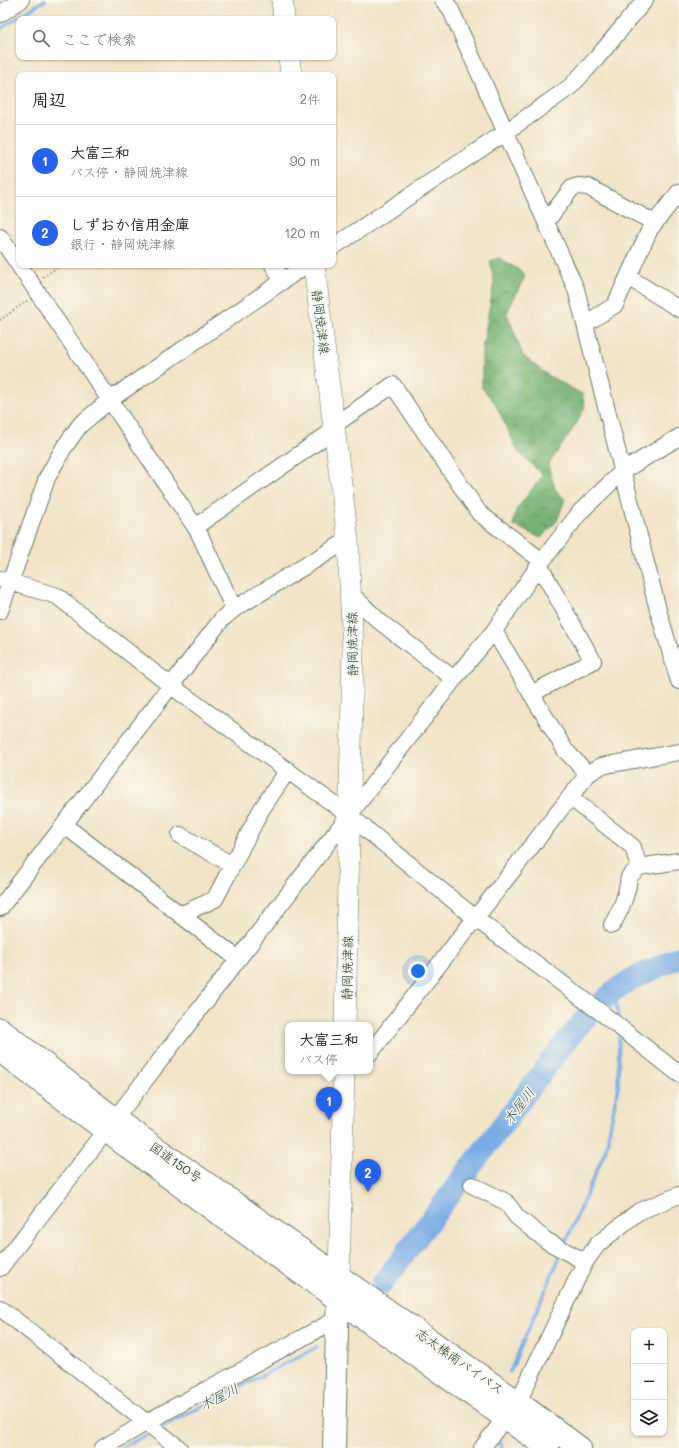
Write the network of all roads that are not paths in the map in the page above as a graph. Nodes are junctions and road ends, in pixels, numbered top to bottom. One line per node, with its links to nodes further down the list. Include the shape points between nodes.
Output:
1 (21, 0): 5 (street)
2 (282, 0): 6 (main road)
3 (443, 0): 9 (street, via 450,8)
4 (645, 0): 9 (street, via 570,87)
5 (0, 14)
6 (284, 16)
7 (289, 60): 8 (main road)
8 (291, 72)
9 (506, 132): 11 (street); 14 (street)
10 (679, 192): 12 (street)
11 (546, 222): 12 (street, via 572,188 579,186 588,187); 23 (street, via 576,289)
12 (655, 223): 20 (street)
13 (0, 237): 15 (street)
14 (336, 245)
15 (16, 261)
16 (21, 268): 24 (street)
17 (275, 268): 21 (street)
18 (302, 268): 21 (street)
19 (314, 268): 25 (main road, 静岡焼津線)
20 (628, 277): 22 (street); 23 (street, via 614,305)
21 (284, 281): 24 (street)
22 (679, 309)
23 (585, 324): 27 (street)
24 (110, 399): 28 (street); 31 (street, via 80,426 62,449 47,478)
25 (334, 427): 28 (street); 29 (main road, 静岡焼津線); 30 (street, via 393,385 479,513)
26 (679, 437): 27 (street)
27 (623, 471): 30 (street, via 581,511); 37 (street)
28 (195, 527): 33 (street)
29 (348, 540): 32 (main road, 静岡焼津線); 33 (street)
30 (541, 563): 35 (street); 39 (street, via 592,661)
31 (5, 580): 34 (street); 38 (street, via 58,596)
32 (350, 593): 36 (street, via 379,621); 44 (main road, 静岡焼津線, via 354,652)
33 (234, 609): 38 (street, via 222,619)
34 (0, 611)
35 (494, 631): 36 (street); 39 (street)
36 (454, 680): 44 (street)
37 (679, 681)
38 (170, 685): 41 (street); 45 (street)
39 (531, 694): 42 (street, via 566,750)
40 (679, 752): 42 (street, via 602,766)
41 (288, 770): 44 (street); 48 (street, via 261,810)
42 (588, 774): 43 (street)
43 (570, 797): 49 (street, via 633,847); 52 (street)
44 (350, 816): 52 (street); 54 (street); 55 (main road, 静岡焼津線)
45 (64, 825): 50 (street); 51 (street)
46 (180, 835): 48 (street)
47 (679, 861): 49 (street)
48 (232, 865): 51 (street, via 215,898)
49 (639, 867): 53 (street, via 628,877 627,893 622,908)
50 (0, 908)
51 (180, 915): 54 (street)
52 (475, 918): 57 (street); 59 (street)
53 (612, 925)
54 (238, 959): 61 (street)
55 (345, 1022)
56 (0, 1029): 61 (highway, 国道150号)
57 (373, 1048)
58 (0, 1051): 61 (highway, 国道150号)
59 (679, 1074)
60 (348, 1076): 66 (main road)
61 (110, 1125): 65 (street); 66 (highway, 国道150号); 68 (highway, 国道150号)
62 (472, 1185): 64 (street, via 506,1202 517,1217 548,1241)
63 (679, 1195): 64 (street, via 638,1212 598,1244)
64 (585, 1262): 69 (street)
65 (0, 1268)
66 (339, 1276): 68 (highway); 69 (highway, 志太榛南バイパス)
67 (0, 1308): 70 (street)
68 (337, 1309): 69 (highway, 志太榛南バイパス); 70 (street); 73 (highway)
69 (511, 1410): 74 (street); 75 (highway, 志太榛南バイパス); 76 (highway, 志太榛南バイパス)
70 (146, 1422): 71 (street); 72 (street)
71 (171, 1446)
72 (103, 1448)
73 (334, 1448)
74 (482, 1448)
75 (548, 1448)
76 (580, 1448)

